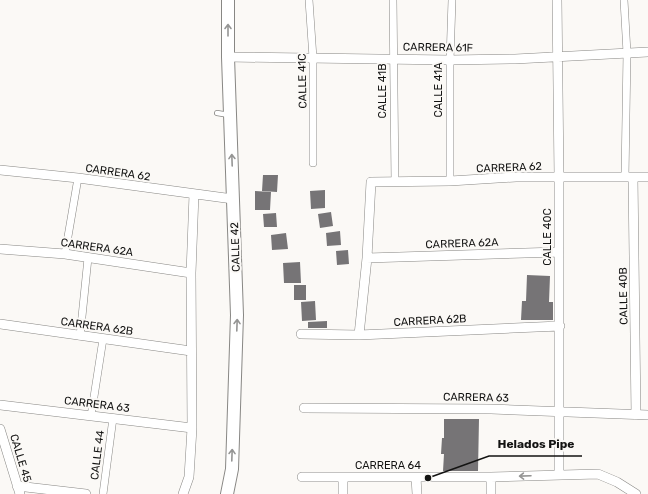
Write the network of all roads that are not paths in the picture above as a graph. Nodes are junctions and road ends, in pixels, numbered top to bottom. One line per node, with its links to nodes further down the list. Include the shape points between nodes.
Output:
1 (228, 0): 10 (street, CALLE 42, one-way to 1)
2 (309, 0): 11 (street, CALLE 41C)
3 (393, 0): 12 (street, CALLE 41B)
4 (452, 0): 13 (street, CALLE 41A)
5 (557, 0): 9 (street, CALLE 40C)
6 (624, 0): 8 (street, CALLE 40B)
7 (648, 52): 8 (street, CARRERA 61F)
8 (627, 53): 9 (street, CARRERA 61F); 19 (street, CALLE 40B)
9 (558, 56): 13 (street, CARRERA 61F); 18 (street, CALLE 40C)
10 (228, 58): 11 (street, CARRERA 61F); 15 (street, CALLE 42)
11 (313, 58): 12 (street, CARRERA 61F); 16 (street, CALLE 41C)
12 (394, 58): 13 (street, CARRERA 61F); 23 (street, CALLE 41B)
13 (450, 60): 22 (street, CALLE 41A)
14 (217, 113): 15 (lane)
15 (230, 115): 25 (street, CALLE 42, one-way to 15)
16 (313, 163)
17 (0, 170): 21 (street, CARRERA 62)
18 (559, 177): 19 (street, CARRERA 62); 22 (street, CARRERA 62); 27 (street, CALLE 40C)
19 (629, 177): 20 (street, CARRERA 62); 42 (street, CALLE 40B)
20 (648, 177)
21 (78, 178): 24 (street, CARRERA 62); 28 (street)
22 (450, 181): 23 (street, CARRERA 62)
23 (395, 182): 30 (street, CARRERA 62, via 371,182)
24 (194, 194): 25 (street, CARRERA 62); 31 (street)
25 (233, 199): 57 (street, CALLE 42, one-way to 25, via 232,469 237,315)
26 (0, 248): 28 (street, CARRERA 62A)
27 (558, 252): 30 (street, CARRERA 62A); 33 (street, CALLE 40C)
28 (65, 254): 29 (street, CARRERA 62A)
29 (88, 258): 31 (street, CARRERA 62A); 36 (street)
30 (366, 258): 35 (street)
31 (191, 273): 38 (street)
32 (0, 324): 36 (street, CARRERA 62B)
33 (560, 326): 35 (street, CARRERA 62B); 41 (street, CALLE 40C)
34 (301, 334): 35 (street, CARRERA 62B)
35 (360, 335)
36 (80, 336): 37 (street, CARRERA 62B)
37 (103, 339): 38 (street, CARRERA 62B); 44 (street, CALLE 44)
38 (191, 351): 46 (street)
39 (0, 404): 44 (street, CARRERA 63)
40 (304, 408): 41 (street, CARRERA 63)
41 (560, 412): 42 (street, CARRERA 63); 48 (street, CALLE 40C)
42 (636, 415): 43 (street, CARRERA 63)
43 (648, 415)
44 (91, 416): 45 (street, CARRERA 63)
45 (113, 418): 46 (street, CARRERA 63); 55 (street, CALLE 44)
46 (192, 428): 56 (street, via 189,477)
47 (0, 429): 53 (street, CALLE 45)
48 (559, 474): 52 (street, CARRERA 64, one-way to 52); 61 (street, CARRERA 64, via 598,474)
49 (302, 477): 50 (street, CARRERA 64)
50 (343, 477): 51 (street, CARRERA 64); 58 (street)
51 (416, 477): 52 (street, CARRERA 64); 59 (street)
52 (491, 477): 60 (street)
53 (18, 490): 54 (street)
54 (86, 494)
55 (103, 494)
56 (183, 494)
57 (227, 494)
58 (343, 494)
59 (416, 494)
60 (491, 494)
61 (636, 494)

